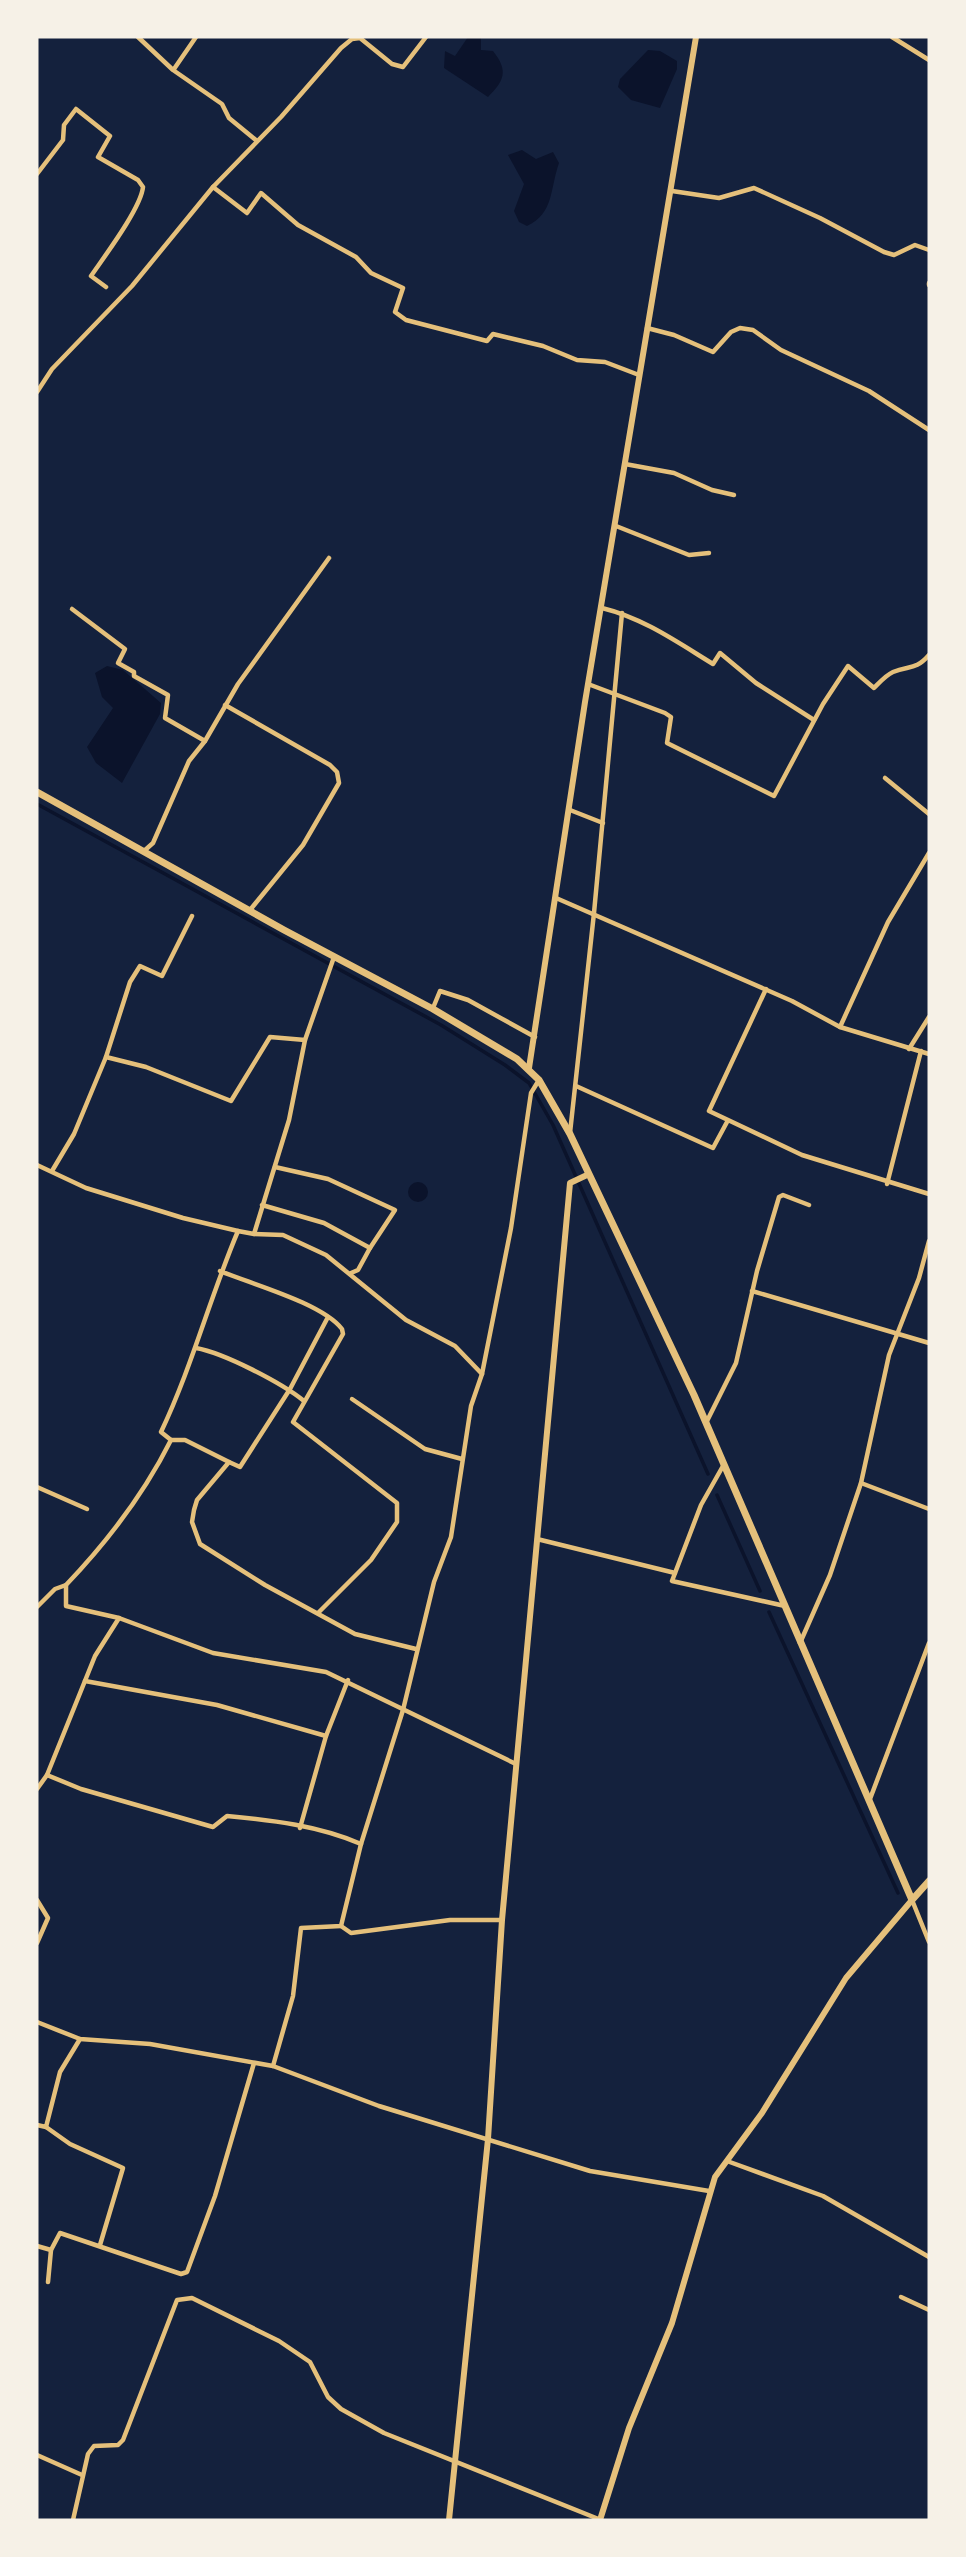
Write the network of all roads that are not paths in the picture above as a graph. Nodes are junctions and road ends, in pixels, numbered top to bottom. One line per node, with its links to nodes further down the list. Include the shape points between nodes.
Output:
1 (138, 37): 7 (street)
2 (197, 37): 7 (street)
3 (426, 37): 8 (street, via 407,65 399,67 360,38 352,39)
4 (696, 37): 11 (street)
5 (892, 37): 6 (street)
6 (929, 60)
7 (173, 70): 8 (street, via 222,104 229,118)
8 (257, 141): 10 (street)
9 (37, 174): 13 (street, via 63,140 64,125 76,109 110,136 98,157 143,187 118,237 91,276)
10 (213, 187): 15 (street, via 247,213 261,193 298,225 356,257 371,273 403,288 395,312 405,320 487,341 493,334); 16 (street, via 132,286 51,369)
11 (672, 191): 12 (street, via 719,198 754,188 884,252 894,255 915,245); 14 (street)
12 (929, 250)
13 (106, 287)
14 (646, 328): 15 (street); 17 (street, via 713,352 731,332 752,330 781,351 869,391)
15 (640, 375): 18 (street)
16 (37, 392)
17 (929, 430)
18 (624, 463): 19 (street, via 674,473); 20 (street)
19 (734, 495)
20 (616, 526): 21 (street, via 689,555); 23 (street)
21 (709, 553)
22 (329, 558): 29 (street)
23 (602, 608): 25 (street); 27 (street)
24 (72, 610): 31 (street, via 125,649 118,663 168,695 165,718)
25 (622, 612): 28 (street); 30 (street, via 713,664 720,653 756,683)
26 (929, 654): 30 (street, via 921,664 892,673 874,688 848,666)
27 (588, 684): 28 (street); 34 (street)
28 (613, 693): 30 (street, via 671,717 669,744 770,796 777,793); 36 (street)
29 (225, 705): 31 (street); 40 (street, via 330,765 339,783 303,845)
30 (814, 720)
31 (205, 741): 37 (street, via 189,761 153,843)
32 (885, 778): 35 (street)
33 (37, 792): 37 (main road)
34 (570, 810): 36 (street); 39 (street)
35 (929, 814)
36 (603, 823): 41 (street)
37 (144, 851): 40 (main road)
38 (929, 853): 47 (street, via 888,922)
39 (556, 898): 41 (street); 48 (street)
40 (250, 910): 43 (main road)
41 (594, 913): 44 (street); 56 (street)
42 (192, 916): 53 (street, via 162,976 140,966 130,982)
43 (333, 960): 45 (main road); 49 (street)
44 (766, 989): 47 (street); 57 (street, via 708,1108)
45 (433, 1009): 48 (street, via 440,991 468,1000); 54 (main road)
46 (929, 1017): 50 (street)
47 (839, 1027): 50 (street)
48 (536, 1037): 54 (street)
49 (305, 1040): 53 (street, via 270,1037 231,1101 146,1067); 60 (street)
50 (909, 1049): 51 (street)
51 (921, 1051): 52 (street); 63 (street)
52 (929, 1055)
53 (106, 1057): 61 (street, via 74,1134)
54 (529, 1068): 55 (main road)
55 (538, 1083): 58 (main road); 78 (street, via 531,1093)
56 (576, 1086): 57 (street, via 713,1148); 58 (street)
57 (727, 1122): 63 (street)
58 (570, 1134): 62 (main road)
59 (37, 1165): 61 (street)
60 (275, 1167): 65 (street); 70 (street, via 328,1179 395,1210)
61 (52, 1171): 67 (street, via 86,1188)
62 (585, 1176): 82 (main road); 91 (street, via 570,1183)
63 (887, 1184): 64 (street)
64 (929, 1195)
65 (262, 1205): 68 (street); 70 (street, via 324,1223)
66 (809, 1205): 73 (street, via 779,1197)
67 (238, 1231): 68 (street); 71 (street)
68 (254, 1234): 72 (street, via 300,1241)
69 (929, 1241): 75 (street)
70 (370, 1248): 72 (street)
71 (220, 1271): 74 (street); 77 (street)
72 (351, 1273): 78 (street, via 406,1320 455,1346)
73 (752, 1291): 75 (street); 82 (street, via 736,1363)
74 (328, 1317): 79 (street); 81 (street, via 339,1324 343,1334)
75 (897, 1333): 76 (street); 87 (street)
76 (929, 1343)
77 (196, 1348): 79 (street, via 214,1351); 83 (street, via 161,1432)
78 (482, 1374): 84 (street)
79 (290, 1389): 81 (street); 85 (street, via 240,1466)
80 (352, 1399): 84 (street, via 425,1449)
81 (304, 1401): 96 (street, via 293,1422 397,1503 397,1522 371,1560)
82 (706, 1424): 86 (main road)
83 (171, 1440): 85 (street, via 184,1440); 93 (street, via 115,1530)
84 (462, 1459): 100 (street, via 451,1537)
85 (229, 1462): 96 (street, via 197,1500 192,1522 200,1544)
86 (723, 1466): 92 (street, via 701,1506); 94 (main road)
87 (861, 1483): 89 (street); 99 (street)
88 (37, 1487): 90 (street)
89 (929, 1508)
90 (87, 1509)
91 (537, 1539): 92 (street); 105 (street)
92 (675, 1573): 94 (street, via 672,1581)
93 (66, 1585): 95 (street); 97 (street, via 66,1606)
94 (785, 1606): 99 (main road)
95 (37, 1607)
96 (318, 1613): 100 (street, via 365,1637)
97 (119, 1618): 101 (street, via 213,1653 306,1667); 102 (street)
98 (929, 1643): 108 (street)
99 (800, 1644): 108 (main road)
100 (416, 1649): 103 (street)
101 (348, 1680): 103 (street); 104 (street)
102 (85, 1681): 104 (street, via 218,1705); 106 (street)
103 (403, 1710): 105 (street); 110 (street)
104 (326, 1736): 109 (street)
105 (516, 1764): 114 (street)
106 (47, 1775): 107 (street); 109 (street, via 213,1827 227,1816)
107 (37, 1789)
108 (869, 1803): 113 (main road)
109 (300, 1828): 110 (street, via 326,1830)
110 (361, 1844): 115 (street)
111 (929, 1881): 113 (main road)
112 (37, 1900): 117 (street, via 48,1918)
113 (912, 1900): 116 (street); 125 (street, via 846,1978)
114 (502, 1920): 115 (street, via 450,1920 351,1933); 124 (street)
115 (341, 1926): 121 (street, via 301,1928 293,1996)
116 (929, 1942)
117 (37, 1943)
118 (37, 2022): 119 (street)
119 (80, 2039): 120 (street, via 150,2044); 123 (street, via 60,2073)
120 (254, 2063): 121 (street); 127 (street, via 187,2272 181,2274)
121 (273, 2066): 124 (street, via 379,2106)
122 (37, 2125): 123 (street)
123 (46, 2127): 127 (street, via 70,2144 123,2168)
124 (488, 2139): 126 (street, via 590,2171); 135 (street)
125 (727, 2161): 126 (street); 130 (street, via 823,2196)
126 (709, 2191): 139 (street, via 672,2323 629,2428)
127 (100, 2245): 129 (street, via 60,2233)
128 (37, 2246): 129 (street)
129 (51, 2250): 131 (street)
130 (929, 2257)
131 (48, 2282)
132 (901, 2297): 133 (street)
133 (929, 2310)
134 (37, 2455): 136 (street)
135 (454, 2463): 136 (street, via 341,2409 328,2397 310,2362 279,2341 185,2298 177,2300 127,2435 118,2445 94,2446); 138 (street); 139 (street)
136 (82, 2475): 137 (street)
137 (73, 2520)
138 (449, 2520)
139 (601, 2520)

